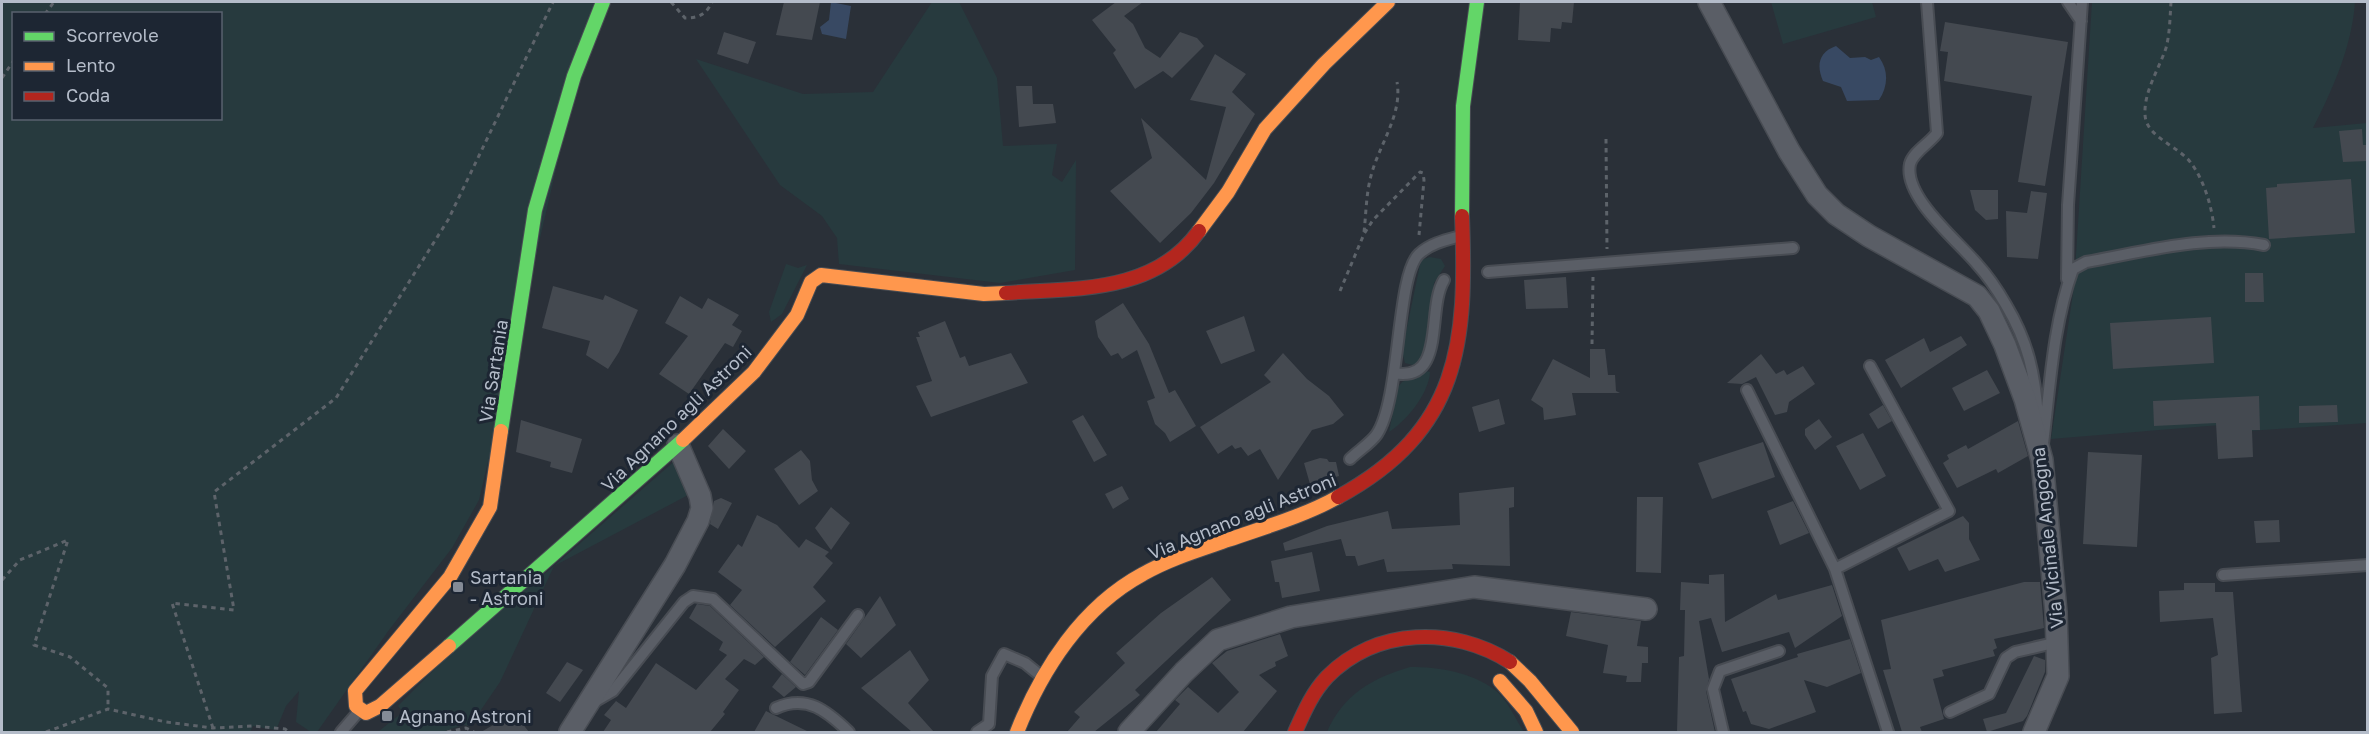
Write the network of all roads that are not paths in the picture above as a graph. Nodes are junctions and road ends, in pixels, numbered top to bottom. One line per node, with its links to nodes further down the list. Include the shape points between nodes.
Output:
1 (603, 2): 32 (main road, Via Sartania, via 571,87 535,210 490,507 450,577 355,691 354,699)
2 (1388, 2): 18 (main road, Via Agnano agli Astroni, via 1324,64 1266,129 1193,240 1140,278 1094,287 984,294 821,275 811,282 797,315 754,372)
3 (1477, 2): 9 (main road, Via Agnano agli Astroni, via 1462,114)
4 (1709, 2): 20 (street, Via Vicinale Angogna, via 1817,195 1836,214 1869,236 1977,296 1989,311 2025,399)
5 (1927, 2): 20 (lane, via 1937,133 1910,164 1911,179 1926,207 2006,303 2024,339 2035,376)
6 (2068, 2): 8 (lane)
7 (2082, 2): 8 (lane)
8 (2081, 21): 14 (lane, via 2068,205)
9 (1462, 236): 16 (lane, via 1437,242 1418,255 1409,279); 29 (main road, Via Agnano agli Astroni, via 1461,339 1441,397 1426,425 1411,442 1369,482 1344,496 1161,565 1129,582 1096,607 1073,633)
10 (2264, 245): 14 (lane, via 2234,239 2213,241 2086,262 2073,269)
11 (1793, 248): 12 (lane)
12 (1488, 272)
13 (1444, 280): 16 (lane, via 1437,291 1435,326 1426,363 1420,372 1409,376)
14 (2067, 285): 20 (lane, via 2053,361)
15 (1870, 366): 22 (lane, via 1948,511)
16 (1394, 373): 19 (lane, via 1377,434)
17 (1747, 390): 22 (lane)
18 (678, 445): 30 (street, via 700,496 698,521); 32 (main road, Via Agnano agli Astroni, via 380,706 366,713)
19 (1350, 459)
20 (2042, 459): 26 (street, Via Vicinale Angogna)
21 (2367, 565): 23 (lane)
22 (1835, 569): 44 (lane)
23 (2223, 575)
24 (1646, 609): 39 (street, via 1474,587 1291,617 1218,640)
25 (858, 615): 30 (lane, via 809,682 802,684 713,599 693,596 684,602 613,691)
26 (2058, 642): 33 (lane, via 2015,652 2006,658 1989,694); 45 (street, Via Vicinale Angogna, via 2058,676)
27 (1779, 651): 43 (lane, via 1720,671 1713,688)
28 (1488, 673): 41 (main road, via 1513,694)
29 (1044, 678): 37 (lane, via 1025,663 1004,654 992,676 989,724); 38 (main road, Via Agnano agli Astroni)
30 (588, 706): 35 (street)
31 (776, 708): 36 (lane, via 806,701)
32 (360, 710): 34 (lane)
33 (1950, 712)
34 (341, 732)
35 (570, 732)
36 (849, 732)
37 (977, 732)
38 (1017, 732)
39 (1129, 732)
40 (1295, 732): 42 (main road, via 1316,693 1338,666 1397,636 1436,634 1471,641 1502,656 1531,682)
41 (1536, 732)
42 (1572, 732)
43 (1723, 732)
44 (1888, 732)
45 (2034, 732)

